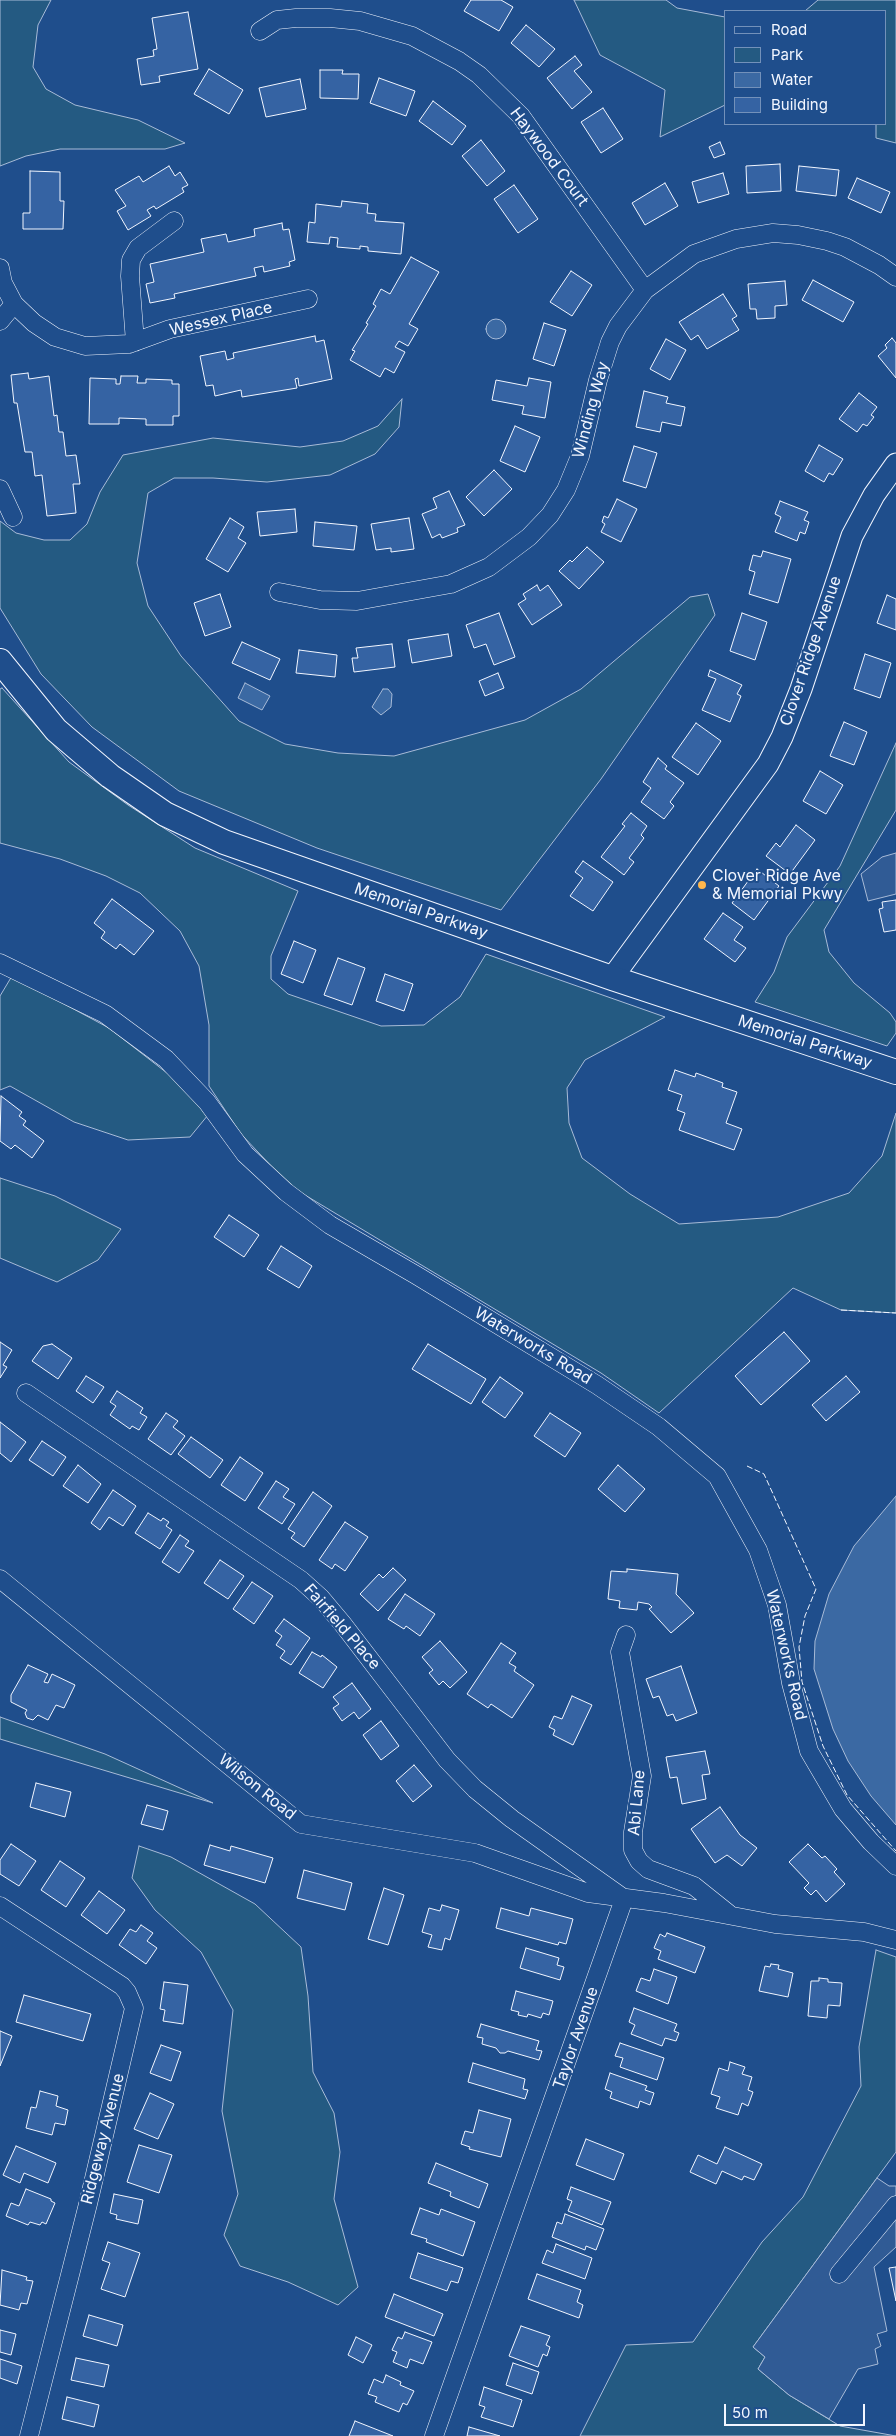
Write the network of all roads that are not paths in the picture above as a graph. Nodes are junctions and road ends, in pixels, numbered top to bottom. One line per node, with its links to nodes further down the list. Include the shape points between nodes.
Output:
1 (260, 31): 5 (street, Haywood Court, via 277,20 296,18 360,21 412,36 479,74 521,116)
2 (174, 221): 9 (street, via 138,248 131,260)
3 (0, 268): 7 (street, Wessex Place, via 3,283)
4 (896, 277): 5 (street, Winding Way, via 860,255 827,241 773,233 736,239 706,249 677,265)
5 (645, 290): 13 (street, Winding Way, via 630,307 610,342 580,456 566,490 550,515 529,537 489,567 451,584 356,601 320,600)
6 (308, 299): 9 (street, Wessex Place, via 170,329)
7 (14, 304): 8 (street); 9 (street, Wessex Place, via 34,324 55,337 77,344 106,346)
8 (0, 321)
9 (136, 342)
10 (896, 464): 16 (street, Clover Ridge Avenue, via 874,495 852,536 801,689 768,764)
11 (0, 489): 12 (street)
12 (13, 516)
13 (279, 592)
14 (0, 661): 16 (main road, Memorial Parkway, via 56,730 110,776 165,814 224,842)
15 (0, 963): 21 (street, Waterworks Road, via 105,1014 166,1059 207,1102 245,1154 286,1192 330,1225 597,1385 659,1427 717,1476 758,1550 777,1605 791,1683 808,1751 842,1809)
16 (612, 978): 17 (main road, Memorial Parkway)
17 (896, 1072)
18 (26, 1393): 22 (street, Fairfield Place, via 301,1580 342,1622 447,1760 475,1789)
19 (0, 1579): 22 (street, Wilson Road, via 302,1824 474,1853 588,1893)
20 (626, 1635): 24 (street, Abi Lane, via 620,1652 642,1776 633,1850 648,1869 694,1886)
21 (896, 1866)
22 (624, 1899): 24 (street, via 664,1902); 29 (street, Taylor Avenue)
23 (0, 1906): 28 (street, Ridgeway Avenue, via 122,1986 134,2008)
24 (733, 1917): 25 (street, via 793,1927 864,1932)
25 (896, 1940)
26 (896, 2205): 27 (street)
27 (839, 2274)
28 (29, 2436)
29 (434, 2436)

